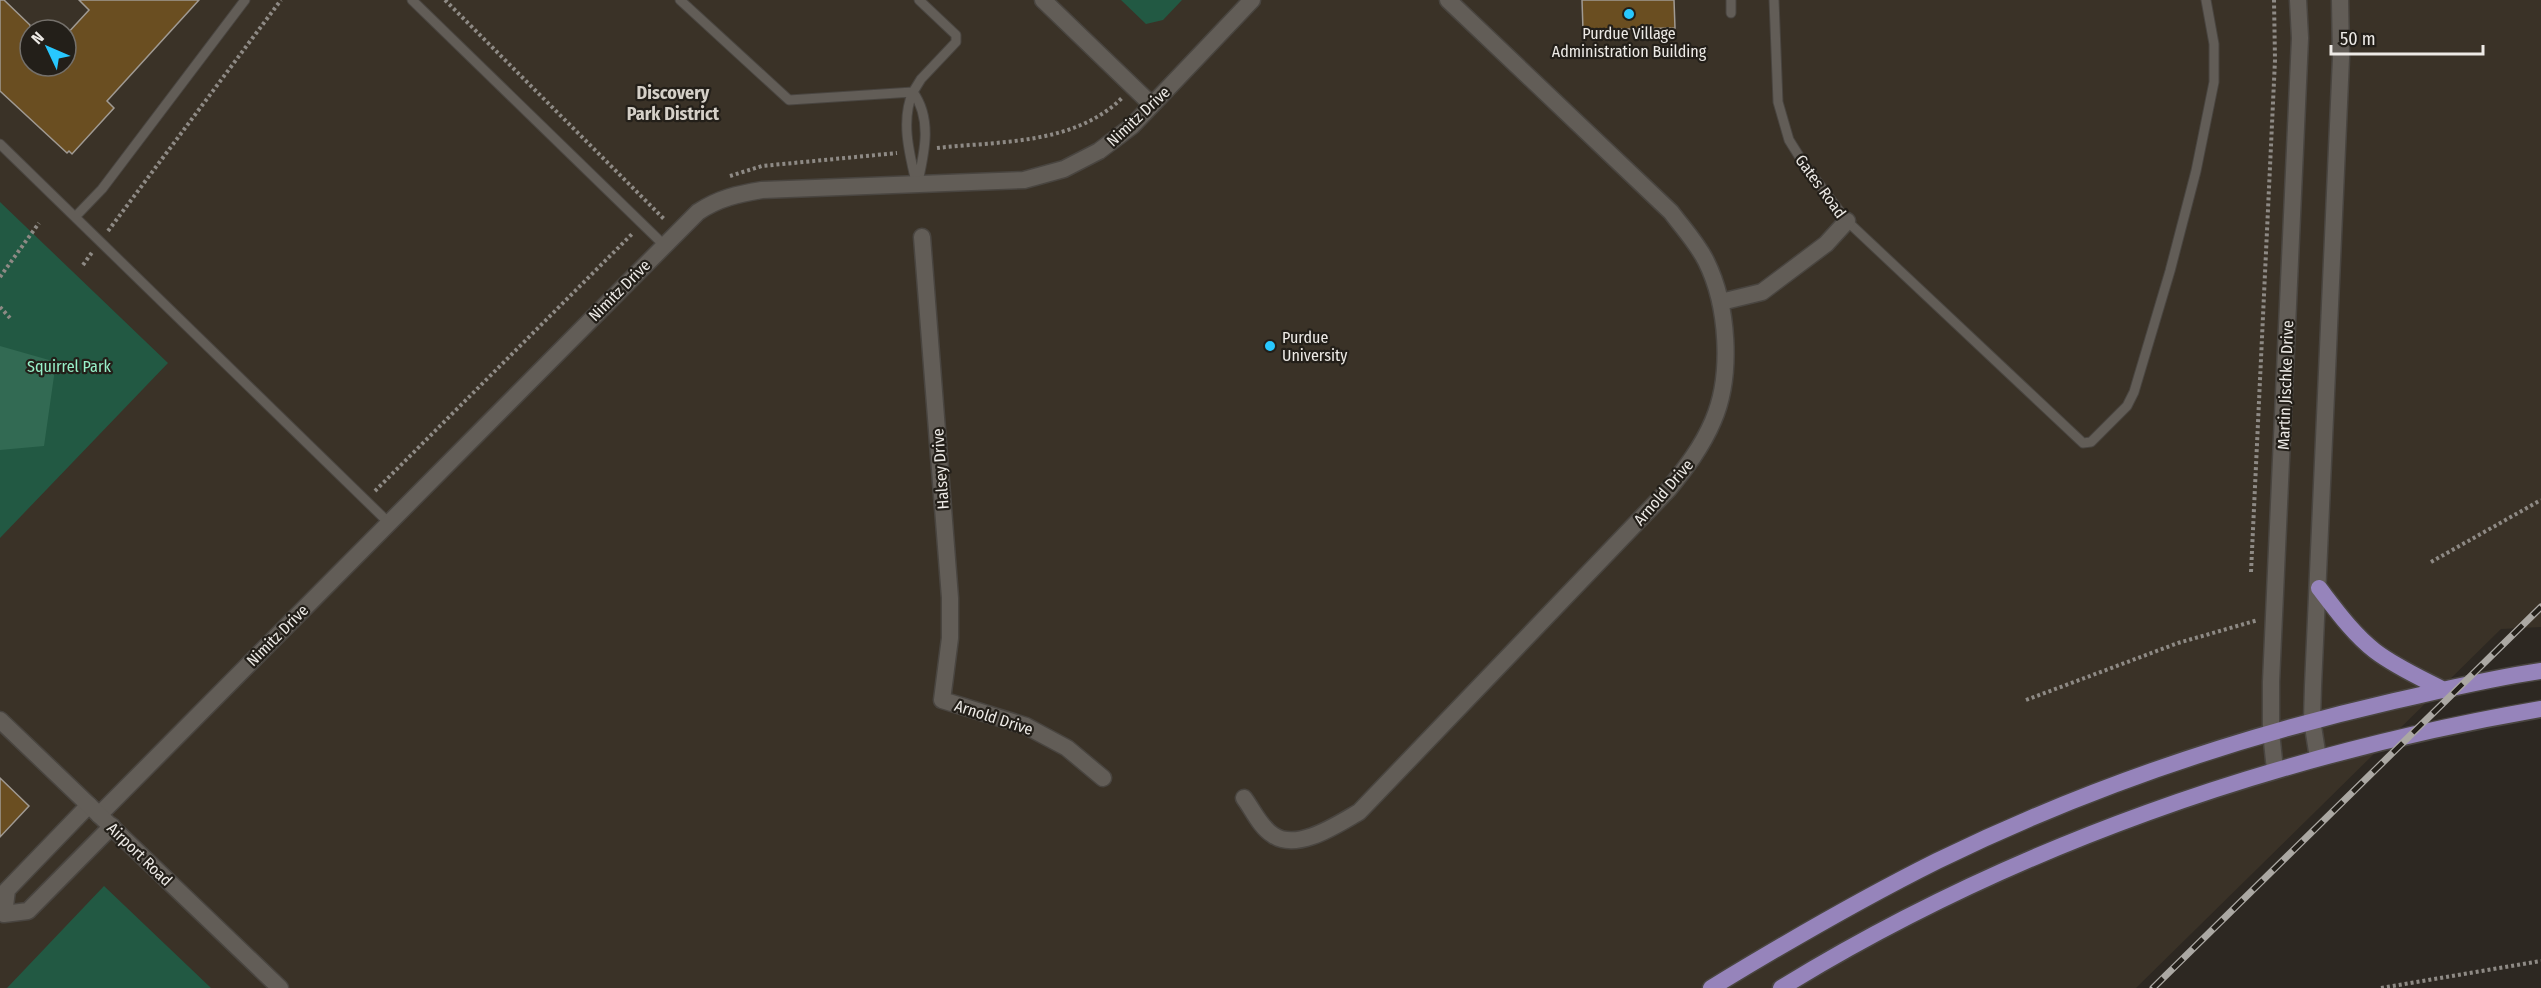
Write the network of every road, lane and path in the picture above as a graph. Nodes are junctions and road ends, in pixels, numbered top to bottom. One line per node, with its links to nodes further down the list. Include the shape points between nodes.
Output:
1 (245, 0): 25 (lane, via 102,189)
2 (281, 0): 32 (path)
3 (412, 0): 29 (lane)
4 (445, 0): 30 (path)
5 (680, 0): 18 (lane, via 789,100)
6 (919, 0): 18 (lane, via 956,35 956,42)
7 (1043, 0): 17 (street)
8 (1252, 0): 19 (street, Nimitz Drive)
9 (1731, 0): 16 (lane)
10 (1774, 0): 27 (lane, Gates Road, via 1778,102 1789,140)
11 (2206, 0): 27 (lane, via 2214,44 2214,82 2170,272 2134,392 2127,406 2091,442 2083,443 2039,403)
12 (2274, 0): 43 (path, via 2275,72)
13 (2298, 0): 45 (street, Martin Jischke Drive, via 2300,38)
14 (2340, 0): 44 (street, via 2341,58)
15 (1455, 2): 36 (street, Arnold Drive, via 1671,212 1706,261)
16 (1731, 13)
17 (1134, 87): 19 (street); 21 (path, via 1099,117 1071,130)
18 (913, 92): 21 (lane, via 922,105); 22 (lane, via 906,107)
19 (1152, 105): 24 (street, Nimitz Drive, via 1099,151 1064,169 1024,180)
20 (0, 144): 25 (lane)
21 (925, 150): 24 (lane)
22 (909, 152): 23 (path, via 762,166); 24 (lane)
23 (724, 179)
24 (917, 186): 30 (street, Nimitz Drive, via 762,190 716,200)
25 (76, 216): 32 (lane)
26 (670, 216): 30 (path)
27 (1848, 221): 36 (street, Gates Road, via 1826,244 1762,292)
28 (39, 223): 35 (path)
29 (642, 224): 33 (lane); 39 (path)
30 (671, 226): 33 (street, Nimitz Drive); 33 (path)
31 (922, 237): 48 (street, Halsey Drive, via 950,598 950,638)
32 (101, 240): 34 (path); 39 (lane)
33 (658, 240): 41 (street, Nimitz Drive)
34 (83, 265)
35 (0, 277)
36 (1721, 302): 57 (street, Arnold Drive, via 1725,350 1714,420 1693,459 1650,510 1359,812 1319,836 1275,837)
37 (0, 307): 38 (path)
38 (10, 318)
39 (366, 500): 41 (lane)
40 (2541, 500): 42 (path)
41 (389, 523): 58 (street, Nimitz Drive)
42 (2431, 562)
43 (2251, 572)
44 (2319, 588): 47 (main road, via 2373,650); 52 (street)
45 (2276, 614): 49 (path, via 2178,643); 53 (street, Martin Jischke Drive)
46 (2541, 671): 47 (main road)
47 (2444, 690): 52 (main road)
48 (942, 700): 56 (street, Arnold Drive, via 1034,730 1067,748)
49 (2026, 700)
50 (2541, 709): 54 (main road, via 2470,721)
51 (0, 720): 58 (street, Airport Road)
52 (2312, 720): 53 (main road); 54 (street)
53 (2271, 732): 55 (street, Martin Jischke Drive); 63 (main road, via 2100,790 1938,861 1852,905)
54 (2318, 758): 55 (main road)
55 (2275, 770): 64 (main road, via 2057,848 1871,936)
56 (1103, 778)
57 (1244, 798)
58 (94, 810): 59 (street, Airport Road); 60 (street, Nimitz Drive, via 7,890)
59 (112, 826): 60 (street, via 28,911); 62 (street, Airport Road)
60 (2, 916)
61 (2541, 961): 65 (path)
62 (280, 988)
63 (1711, 988)
64 (1781, 988)
65 (2381, 988)

